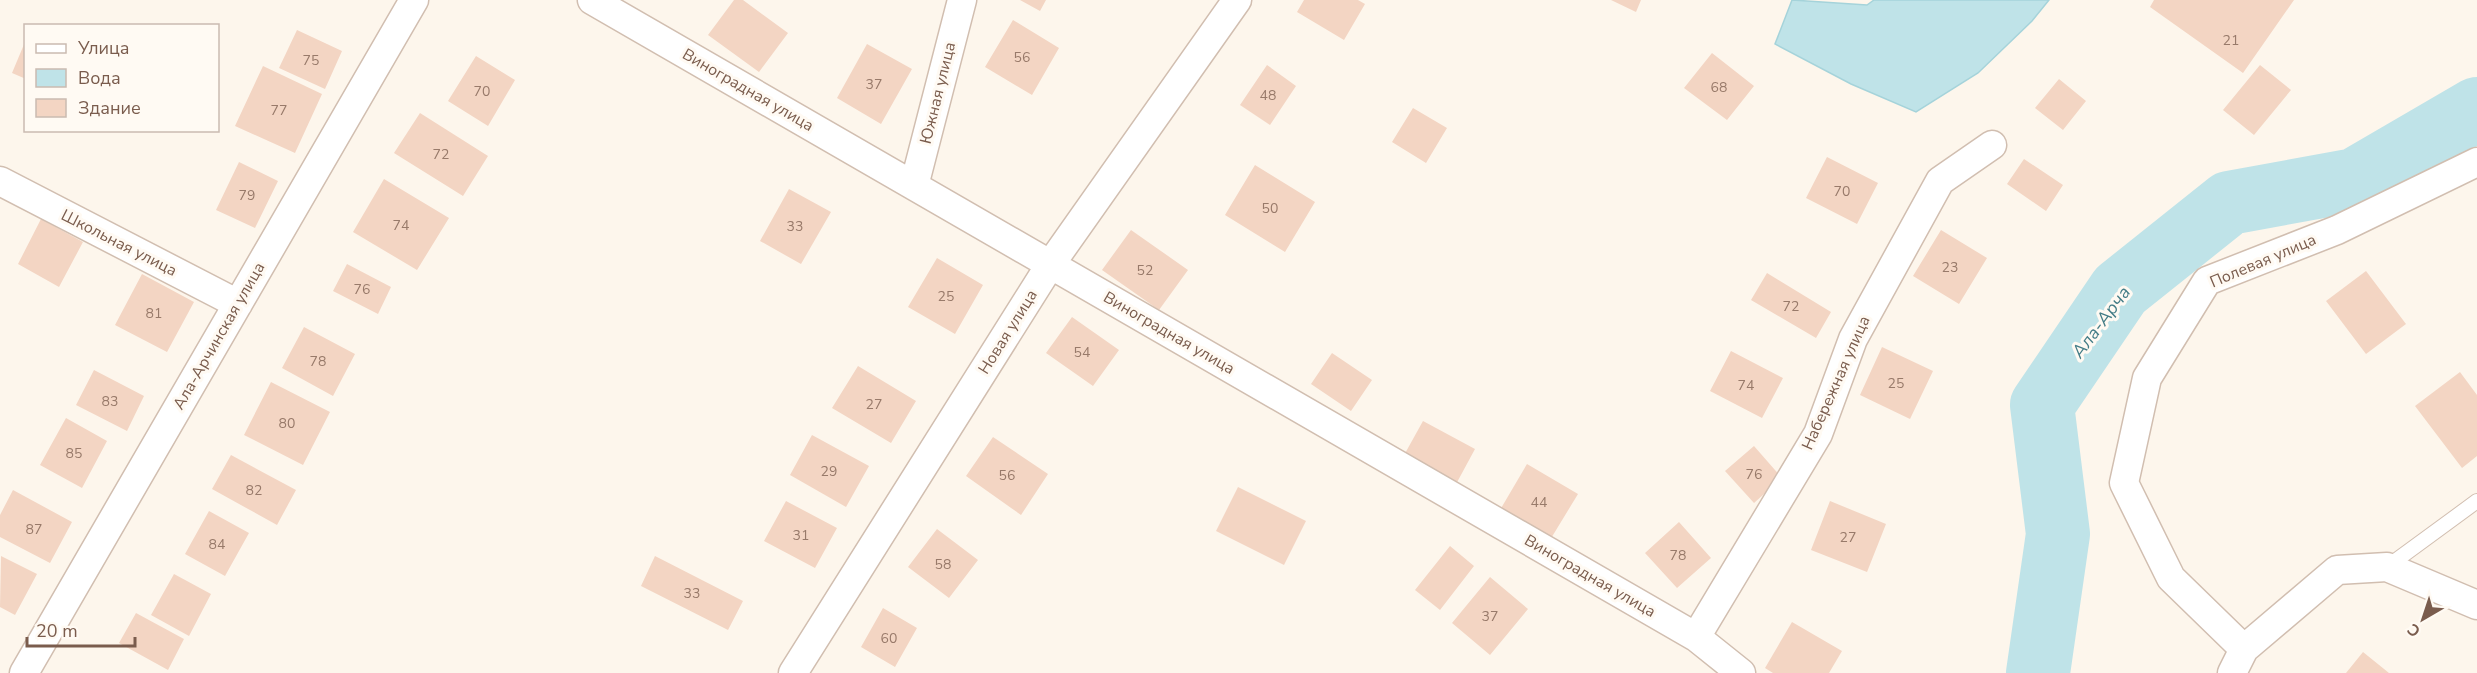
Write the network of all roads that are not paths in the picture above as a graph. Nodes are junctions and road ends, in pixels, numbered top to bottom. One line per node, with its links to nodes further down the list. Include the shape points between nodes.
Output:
1 (414, 0): 10 (street, Ала-Арчинская улица)
2 (592, 0): 8 (street, Виноградная улица)
3 (962, 0): 8 (street, Южная улица)
4 (1237, 0): 9 (street, Новая улица)
5 (1992, 145): 14 (street, Набережная улица, via 1940,181 1853,339 1818,434)
6 (2477, 162): 15 (street, Полевая улица, via 2337,230 2206,281 2147,378 2124,483 2171,578)
7 (0, 181): 10 (street, Школьная улица)
8 (914, 186): 9 (street, Виноградная улица)
9 (1050, 265): 14 (street, Виноградная улица); 18 (street, Новая улица)
10 (238, 304): 17 (street, Ала-Арчинская улица)
11 (2477, 501): 12 (lane)
12 (2387, 567): 13 (street, Полевая улица); 15 (street, Полевая улица, via 2337,570)
13 (2477, 605)
14 (1696, 637): 16 (street, Виноградная улица)
15 (2238, 661)
16 (1734, 671)
17 (24, 673)
18 (793, 673)

